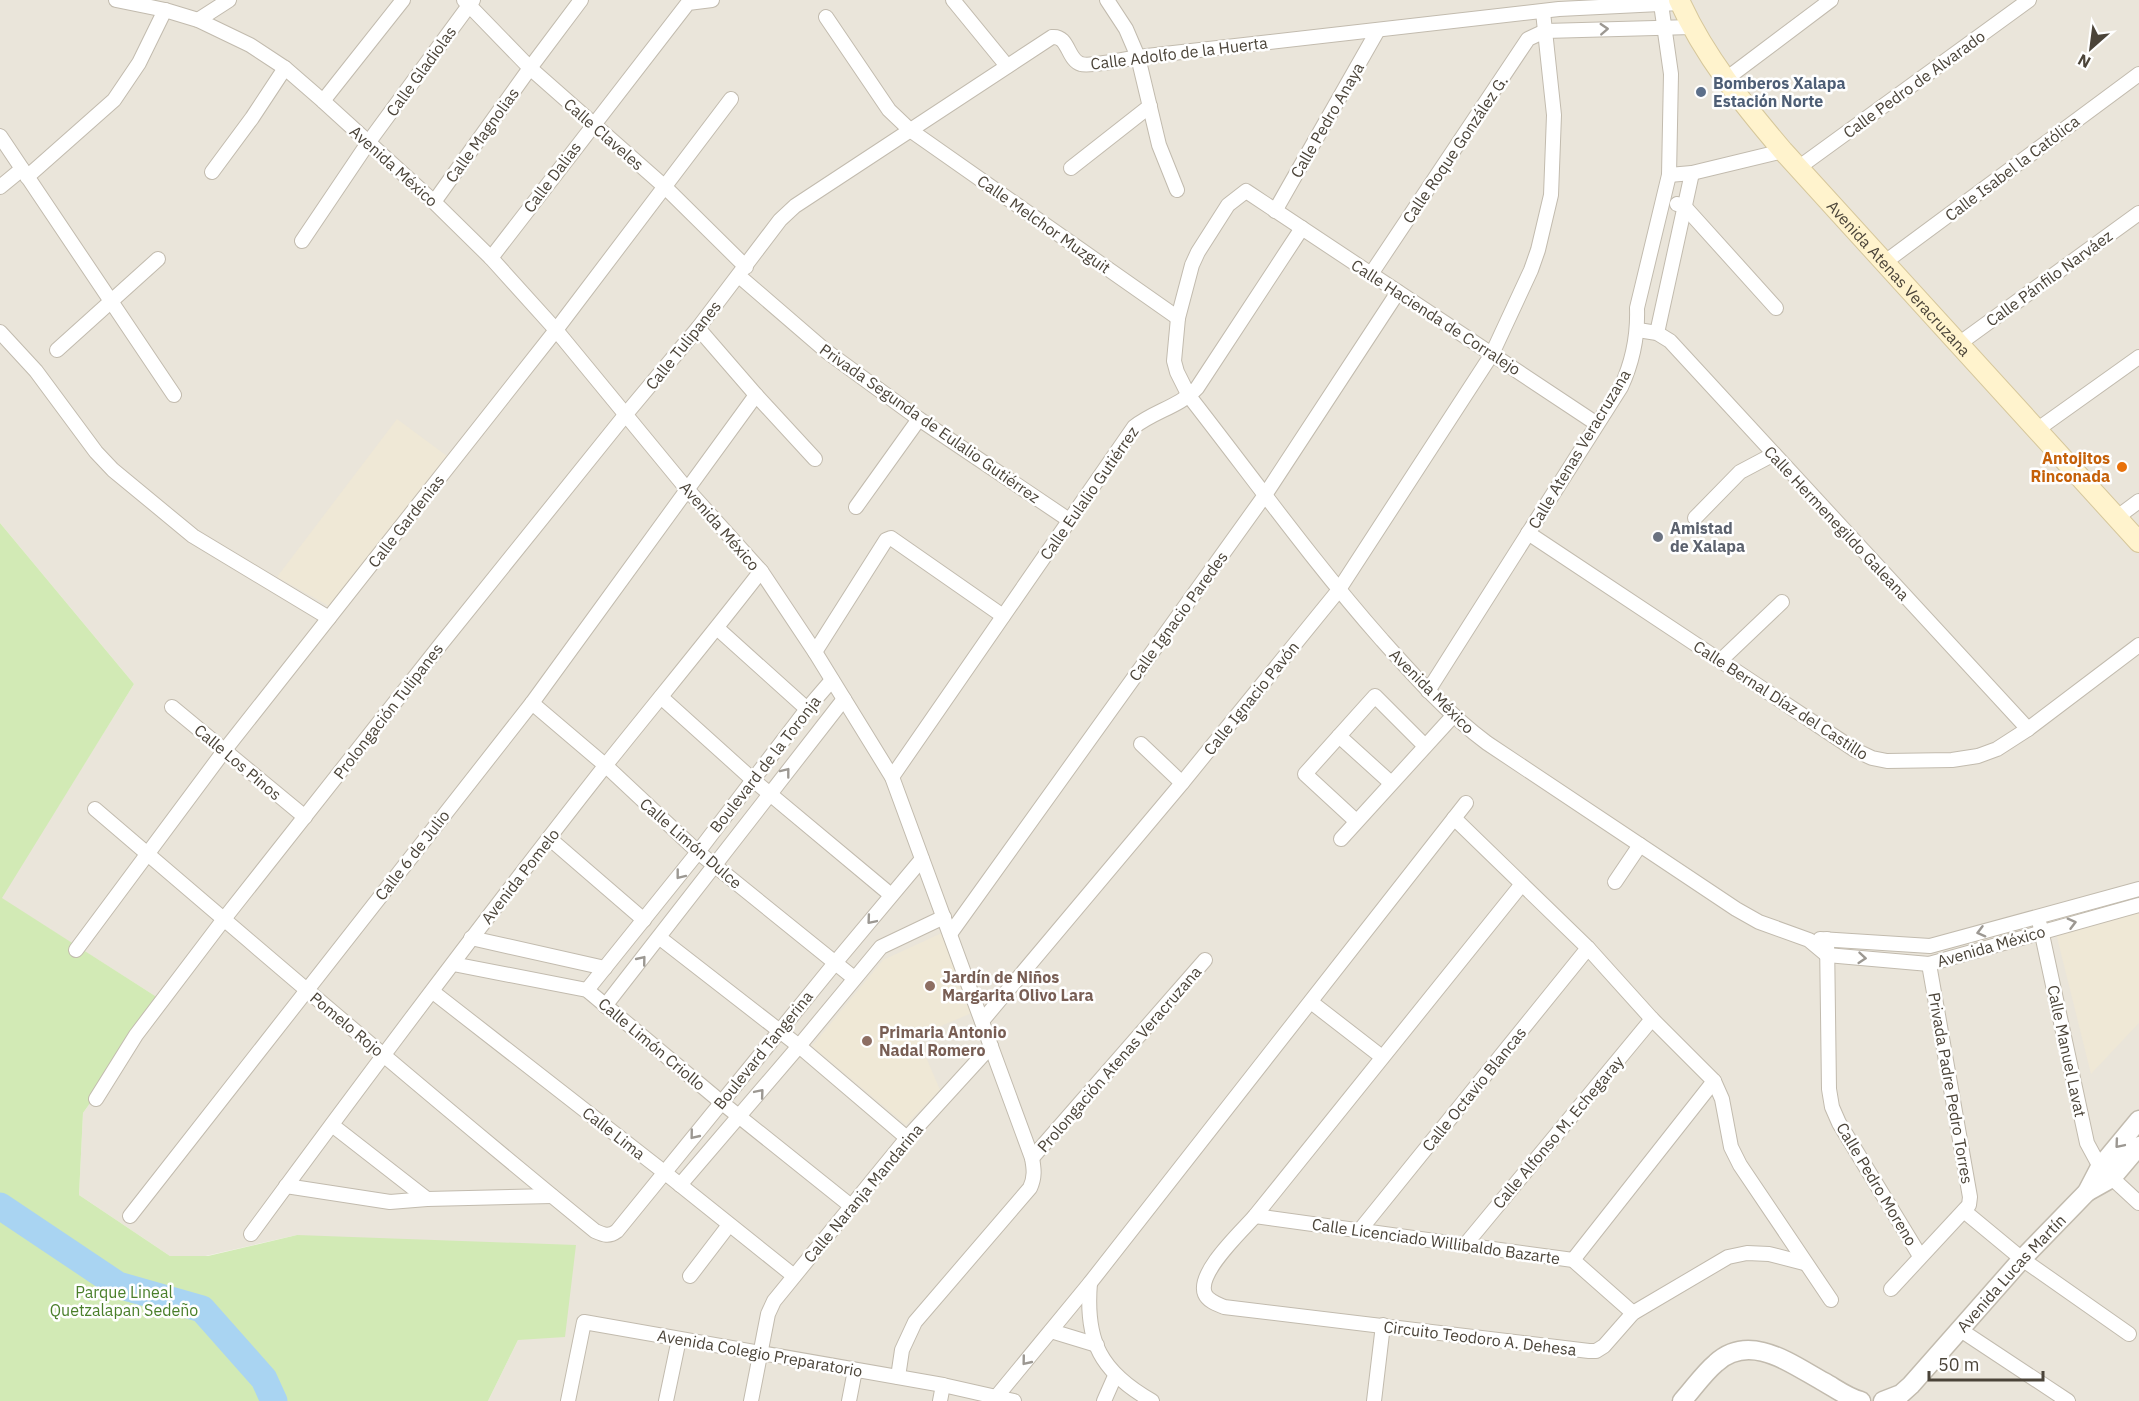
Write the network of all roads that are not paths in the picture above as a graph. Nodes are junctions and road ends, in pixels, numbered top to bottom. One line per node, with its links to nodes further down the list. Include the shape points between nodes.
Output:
1 (230, 0): 15 (street)
2 (404, 0): 27 (street)
3 (581, 0): 23 (street, Calle Magnolias)
4 (712, 0): 29 (street, Calle Dalias, via 688,3)
5 (953, 0): 21 (street)
6 (1107, 0): 20 (street)
7 (1831, 0): 25 (street)
8 (2029, 0): 35 (street, Calle Pedro de Alvarado)
9 (125, 1): 12 (street, Avenida México)
10 (469, 2): 23 (street, Calle Claveles); 32 (street, Calle Gladiolas)
11 (1673, 2): 13 (street, Calle Adolfo de la Huerta); 16 (street, Calle Atenas Veracruzana); 17 (main road, Avenida Atenas Veracruzana)
12 (165, 10): 15 (street, Avenida México); 37 (street, via 140,63 114,100)
13 (1543, 12): 18 (street, Calle Adolfo de la Huerta); 19 (street, Calle Ignacio Pavón)
14 (826, 16): 30 (street, Calle Melchor Muzguit, via 889,110)
15 (198, 20): 22 (street, Avenida México, via 250,45)
16 (1664, 27): 17 (street); 19 (street, one-way to 16); 39 (street, Calle Atenas Veracruzana, via 1672,98)
17 (1692, 27): 25 (main road, Avenida Atenas Veracruzana)
18 (1378, 30): 20 (street, Calle Adolfo de la Huerta); 46 (street, Calle Pedro Anaya)
19 (1545, 31): 54 (street, Calle Roque González G., via 1528,39); 66 (street, Calle Ignacio Pavón, via 1554,115 1551,195 1531,270)
20 (1138, 57): 21 (street, Calle Adolfo de la Huerta, via 1080,64 1058,36); 28 (street)
21 (1007, 66): 30 (street, Calle Adolfo de la Huerta)
22 (285, 68): 27 (street, Avenida México); 36 (street)
23 (530, 68): 29 (street, Calle Claveles); 44 (street, Calle Magnolias)
24 (2139, 74): 52 (street, Calle Isabel la Católica)
25 (1726, 79): 33 (main road, Avenida Atenas Veracruzana)
26 (731, 99): 41 (street, Calle Gardenias)
27 (323, 101): 32 (street, Avenida México)
28 (1150, 105): 34 (street); 42 (street, via 1159,145)
29 (593, 124): 41 (street, Calle Claveles); 50 (street, Calle Dalias)
30 (910, 130): 53 (street, Calle Adolfo de la Huerta, via 787,212); 58 (street, Calle Melchor Muzguit)
31 (0, 136): 37 (street)
32 (368, 143): 44 (street, Avenida México); 49 (street, Calle Gladiolas)
33 (1783, 151): 35 (main road, Avenida Atenas Veracruzana); 38 (street)
34 (1071, 168)
35 (1798, 168): 52 (main road, Avenida Atenas Veracruzana)
36 (212, 172)
37 (25, 173): 40 (street); 56 (street)
38 (1692, 173): 39 (street); 45 (street)
39 (1669, 175): 43 (street, Calle Atenas Veracruzana)
40 (0, 187)
41 (665, 187): 53 (street, Calle Claveles); 60 (street, Calle Gardenias)
42 (1177, 190)
43 (1664, 199): 45 (street); 61 (street, Calle Atenas Veracruzana, via 1637,308)
44 (434, 202): 50 (street, Avenida México)
45 (1684, 206): 57 (street); 63 (street)
46 (1275, 211): 48 (street, Calle Hacienda de Corralejo); 58 (street, Calle Hacienda de Corralejo, via 1246,191 1228,205 1198,252)
47 (2139, 213): 64 (street, Calle Pánfilo Narváez)
48 (1302, 228): 54 (street, Calle Hacienda de Corralejo); 70 (street, Calle Eulalio Gutiérrez)
49 (302, 241)
50 (491, 258): 60 (street, Avenida México)
51 (158, 259): 56 (street)
52 (1885, 262): 64 (main road, Avenida Atenas Veracruzana)
53 (742, 271): 59 (street, Calle Tulipanes); 72 (street, Privada Segunda de Eulalio Gutiérrez, via 826,351)
54 (1371, 274): 55 (street, Calle Hacienda de Corralejo)
55 (1398, 292): 66 (street, Calle Hacienda de Corralejo); 78 (street, Calle Ignacio Paredes)
56 (112, 302): 65 (street); 68 (street)
57 (1776, 308)
58 (1178, 318): 70 (street, Avenida México, via 1174,361)
59 (698, 328): 69 (street); 71 (street, Calle Tulipanes)
60 (556, 330): 71 (street, Avenida México); 90 (street, Calle Gardenias)
61 (1638, 330): 63 (street); 73 (street, Calle Atenas Veracruzana, via 1632,363)
62 (0, 333): 90 (street, via 36,371 113,470 194,536)
63 (1657, 333): 75 (street, Calle Hermenegildo Galeana, via 1670,341)
64 (1960, 343): 74 (main road, Avenida Atenas Veracruzana)
65 (57, 350)
66 (1492, 354): 73 (street, Calle Hacienda de Corralejo); 87 (street, Calle Ignacio Pavón)
67 (2139, 357): 74 (street)
68 (174, 395)
69 (756, 395): 76 (street); 77 (street, Calle 6 de Julio)
70 (1189, 396): 78 (street, Avenida México); 83 (street, Calle Eulalio Gutiérrez, via 1134,426)
71 (626, 414): 77 (street, Avenida México); 116 (street, Prolongación Tulipanes)
72 (919, 419): 80 (street); 83 (street, Privada Segunda de Eulalio Gutiérrez)
73 (1597, 424): 84 (street, Calle Atenas Veracruzana)
74 (2038, 429): 82 (main road, Avenida Atenas Veracruzana)
75 (1774, 454): 81 (street, via 1740,472); 103 (street, Calle Hermenegildo Galeana)
76 (815, 459)
77 (686, 488): 86 (street, Avenida México); 99 (street, Calle 6 de Julio)
78 (1265, 495): 87 (street, Avenida México); 136 (street, Calle Ignacio Paredes)
79 (2139, 501): 82 (street)
80 (856, 507)
81 (1695, 518)
82 (2116, 518): 85 (main road, Avenida Atenas Veracruzana)
83 (1070, 520): 89 (street, Calle Eulalio Gutiérrez)
84 (1528, 533): 94 (street, Calle Bernal Díaz del Castillo); 96 (street, Calle Atenas Veracruzana)
85 (2139, 542)
86 (761, 571): 91 (street, Avenida Pomelo); 93 (street, Avenida México)
87 (1338, 591): 96 (street, Avenida México); 111 (street, Calle Ignacio Pavón)
88 (1782, 602): 94 (street)
89 (1003, 616): 93 (street, via 891,538 886,540); 109 (street, Calle Eulalio Gutiérrez)
90 (329, 618): 107 (street, Calle Gardenias)
91 (717, 628): 97 (street, Avenida Pomelo); 101 (street)
92 (2139, 645): 103 (street, Calle Bernal Díaz del Castillo)
93 (815, 652): 95 (street, Avenida México)
94 (1720, 661): 103 (street, Calle Bernal Díaz del Castillo, via 1872,759 1952,760 1978,756)
95 (832, 680): 98 (street, Avenida México); 101 (street, Boulevard de la Toronja)
96 (1428, 691): 102 (street, Avenida México)
97 (661, 697): 108 (street, Avenida Pomelo); 110 (street)
98 (844, 699): 109 (street, Avenida México); 113 (street, Boulevard de la Toronja, one-way to 98)
99 (532, 703): 108 (street, Calle Limón Dulce); 150 (street, Calle 6 de Julio)
100 (172, 707): 107 (street, Calle Los Pinos)
101 (807, 708): 110 (street, Boulevard de la Toronja)
102 (1453, 716): 106 (street); 121 (street, Avenida México, via 1486,743)
103 (2028, 729)
104 (1339, 736): 106 (street, via 1375,696); 112 (street); 118 (street, via 1305,774)
105 (1141, 744): 111 (street)
106 (1425, 746): 112 (street)
107 (224, 751): 116 (street, Calle Los Pinos); 123 (street, Calle Gardenias)
108 (606, 765): 119 (street, Avenida Pomelo); 122 (street, Calle Limón Dulce)
109 (892, 777): 124 (street, Avenida México)
110 (752, 779): 113 (street); 122 (street, Boulevard de la Toronja)
111 (1182, 783): 156 (street, Calle Ignacio Pavón)
112 (1391, 783): 118 (street)
113 (769, 794): 125 (street, Boulevard de la Toronja); 129 (street)
114 (1466, 803): 117 (street)
115 (95, 809): 123 (street, Pomelo Rojo)
116 (305, 817): 133 (street, Prolongación Tulipanes)
117 (1454, 818): 127 (street); 153 (street)
118 (1356, 821): 120 (street)
119 (549, 838): 134 (street); 137 (street, Avenida Pomelo)
120 (1341, 839)
121 (1640, 844): 126 (street); 140 (street, Avenida México, via 1747,916)
122 (698, 852): 125 (street, Calle Limón Dulce); 134 (street, Boulevard de la Toronja, one-way to 134)
123 (148, 855): 133 (street, Pomelo Rojo); 142 (street, Calle Gardenias)
124 (922, 859): 129 (street, Boulevard Tangerina); 131 (street, Avenida México)
125 (715, 866): 138 (street, Boulevard de la Toronja); 145 (street, Calle Limón Dulce)
126 (1615, 882)
127 (1522, 884): 141 (street); 161 (street, Circuito Teodoro A. Dehesa)
128 (2139, 890): 132 (street, Avenida México)
129 (891, 895): 145 (street, Boulevard Tangerina, one-way to 145)
130 (2139, 905): 135 (street, Avenida México, one-way to 130)
131 (944, 917): 136 (street, Avenida México); 149 (street, Boulevard Tangerina, via 881,947)
132 (2038, 917): 135 (street, Calle Manuel Lavat); 139 (street, Avenida México, one-way to 139, via 1930,946)
133 (224, 919): 150 (street, Pomelo Rojo); 163 (street, Prolongación Tulipanes, via 122,1055)
134 (644, 920): 148 (street, Boulevard de la Toronja)
135 (2042, 932): 147 (street, Avenida México); 172 (street, Calle Manuel Lavat, via 2087,1143)
136 (950, 934): 156 (street, Avenida México)
137 (471, 938): 146 (street, Avenida Pomelo); 148 (street)
138 (660, 938): 154 (street, Boulevard de la Toronja, one-way to 138); 157 (street)
139 (1827, 939): 140 (street, Avenida México); 143 (street, Calle Pedro Moreno)
140 (1809, 940): 143 (street, Avenida México)
141 (1588, 948): 155 (street); 183 (street, Calle Octavio Blancas)
142 (76, 950)
143 (1827, 955): 147 (street, Avenida México, one-way to 147); 187 (street, Calle Pedro Moreno, via 1832,1107)
144 (1205, 960): 170 (street, Prolongación Atenas Veracruzana)
145 (835, 963): 149 (street, Calle Limón Dulce); 157 (street, Boulevard Tangerina)
146 (453, 964): 151 (street, Calle Limón Criollo); 152 (street, Avenida Pomelo)
147 (1929, 964): 179 (street, Privada Padre Pedro Torres, via 1970,1197)
148 (605, 968): 151 (street, Boulevard de la Toronja)
149 (854, 978): 158 (street, Boulevard Tangerina)
150 (307, 990): 160 (street, Pomelo Rojo); 180 (street, Calle 6 de Julio)
151 (587, 990): 154 (street, Calle Limón Criollo)
152 (433, 992): 160 (street, Avenida Pomelo); 171 (street, Calle Lima)
153 (1311, 1002): 161 (street); 193 (street)
154 (606, 1006): 164 (street, Calle Limón Criollo)
155 (1652, 1019): 162 (street); 186 (street, Calle Alfonso M. Echegaray)
156 (982, 1021): 159 (street, Avenida México)
157 (779, 1032): 158 (street); 164 (street, Boulevard Tangerina)
158 (799, 1046): 165 (street, Boulevard Tangerina, one-way to 158); 168 (street)
159 (991, 1046): 168 (street, Calle Naranja Mandarina); 170 (street, Avenida México)
160 (384, 1056): 167 (street, Avenida Pomelo); 175 (street, Pomelo Rojo)
161 (1382, 1057): 181 (street, Circuito Teodoro A. Dehesa)
162 (1714, 1081): 189 (street); 190 (street, via 1722,1099 1731,1147)
163 (96, 1099)
164 (721, 1102): 165 (street, Calle Limón Criollo); 171 (street, Boulevard Tangerina, one-way to 171)
165 (739, 1117): 173 (street, Boulevard Tangerina); 178 (street, Calle Limón Criollo)
166 (2139, 1120): 172 (street, Avenida Lucas Martín, one-way to 172)
167 (332, 1125): 174 (street, Avenida Pomelo); 176 (street)
168 (908, 1138): 178 (street, Calle Naranja Mandarina)
169 (2139, 1146): 172 (street, Avenida Lucas Martín)
170 (1032, 1158): 206 (street, Avenida México, via 1034,1179 1030,1188 915,1322 902,1350)
171 (664, 1172): 173 (street, Calle Lima); 185 (street, Boulevard Tangerina, via 617,1231)
172 (2106, 1173): 177 (street); 188 (street, Avenida Lucas Martín)
173 (680, 1185): 182 (street, Calle Lima)
174 (286, 1186): 176 (street, via 390,1202); 184 (street, Avenida Pomelo)
175 (552, 1196): 176 (street); 185 (street, Pomelo Rojo)
176 (428, 1199)
177 (2139, 1203)
178 (851, 1206): 192 (street, Calle Naranja Mandarina)
179 (1964, 1211): 187 (street, Calle Pedro Moreno); 188 (street)
180 (130, 1216)
181 (1255, 1216): 183 (street, Calle Licenciado Willibaldo Bazarte); 197 (street, Circuito Teodoro A. Dehesa, via 1206,1274 1205,1295 1213,1302 1224,1307)
182 (729, 1225): 191 (street); 192 (street, Calle Lima)
183 (1360, 1230): 186 (street, Calle Licenciado Willibaldo Bazarte)
184 (251, 1234)
185 (603, 1235)
186 (1466, 1245): 189 (street, Calle Licenciado Willibaldo Bazarte)
187 (1920, 1256): 194 (street)
188 (2022, 1258): 198 (street, Avenida Lucas Martín); 200 (street)
189 (1573, 1260): 196 (street, Calle Licenciado Willibaldo Bazarte)
190 (1804, 1263): 195 (street); 196 (street, Circuito Teodoro A. Dehesa, via 1769,1254 1728,1257)
191 (690, 1276)
192 (794, 1276): 203 (street, Calle Naranja Mandarina, via 771,1307)
193 (1090, 1283): 199 (street); 202 (street, via 1089,1320)
194 (1891, 1289)
195 (1831, 1300)
196 (1633, 1313): 197 (street, Circuito Teodoro A. Dehesa, via 1596,1351)
197 (1383, 1325): 217 (street)
198 (1959, 1329): 220 (street, Avenida Lucas Martín, via 1911,1385); 221 (street)
199 (1051, 1331): 202 (street); 208 (street, one-way to 208)
200 (2129, 1334)
201 (679, 1339): 203 (street, Avenida Colegio Preparatorio); 209 (street, Avenida Colegio Preparatorio, via 584,1322); 210 (street)
202 (1097, 1345): 205 (street)
203 (760, 1353): 204 (street, Avenida Colegio Preparatorio); 211 (street, Calle Naranja Mandarina)
204 (855, 1370): 206 (street, Avenida Colegio Preparatorio); 212 (street)
205 (1115, 1376): 215 (street); 216 (street)
206 (898, 1377): 207 (street, Avenida Colegio Preparatorio)
207 (943, 1385): 208 (street, Avenida Colegio Preparatorio); 213 (street)
208 (997, 1396): 214 (street, Avenida Colegio Preparatorio)
209 (568, 1401)
210 (666, 1401)
211 (752, 1401)
212 (849, 1401)
213 (940, 1401)
214 (1014, 1401)
215 (1104, 1401)
216 (1152, 1401)
217 (1374, 1401)
218 (1682, 1401): 219 (street, via 1715,1364 1730,1353 1744,1350 1774,1355)
219 (1861, 1401)
220 (1888, 1401)
221 (2068, 1401)

